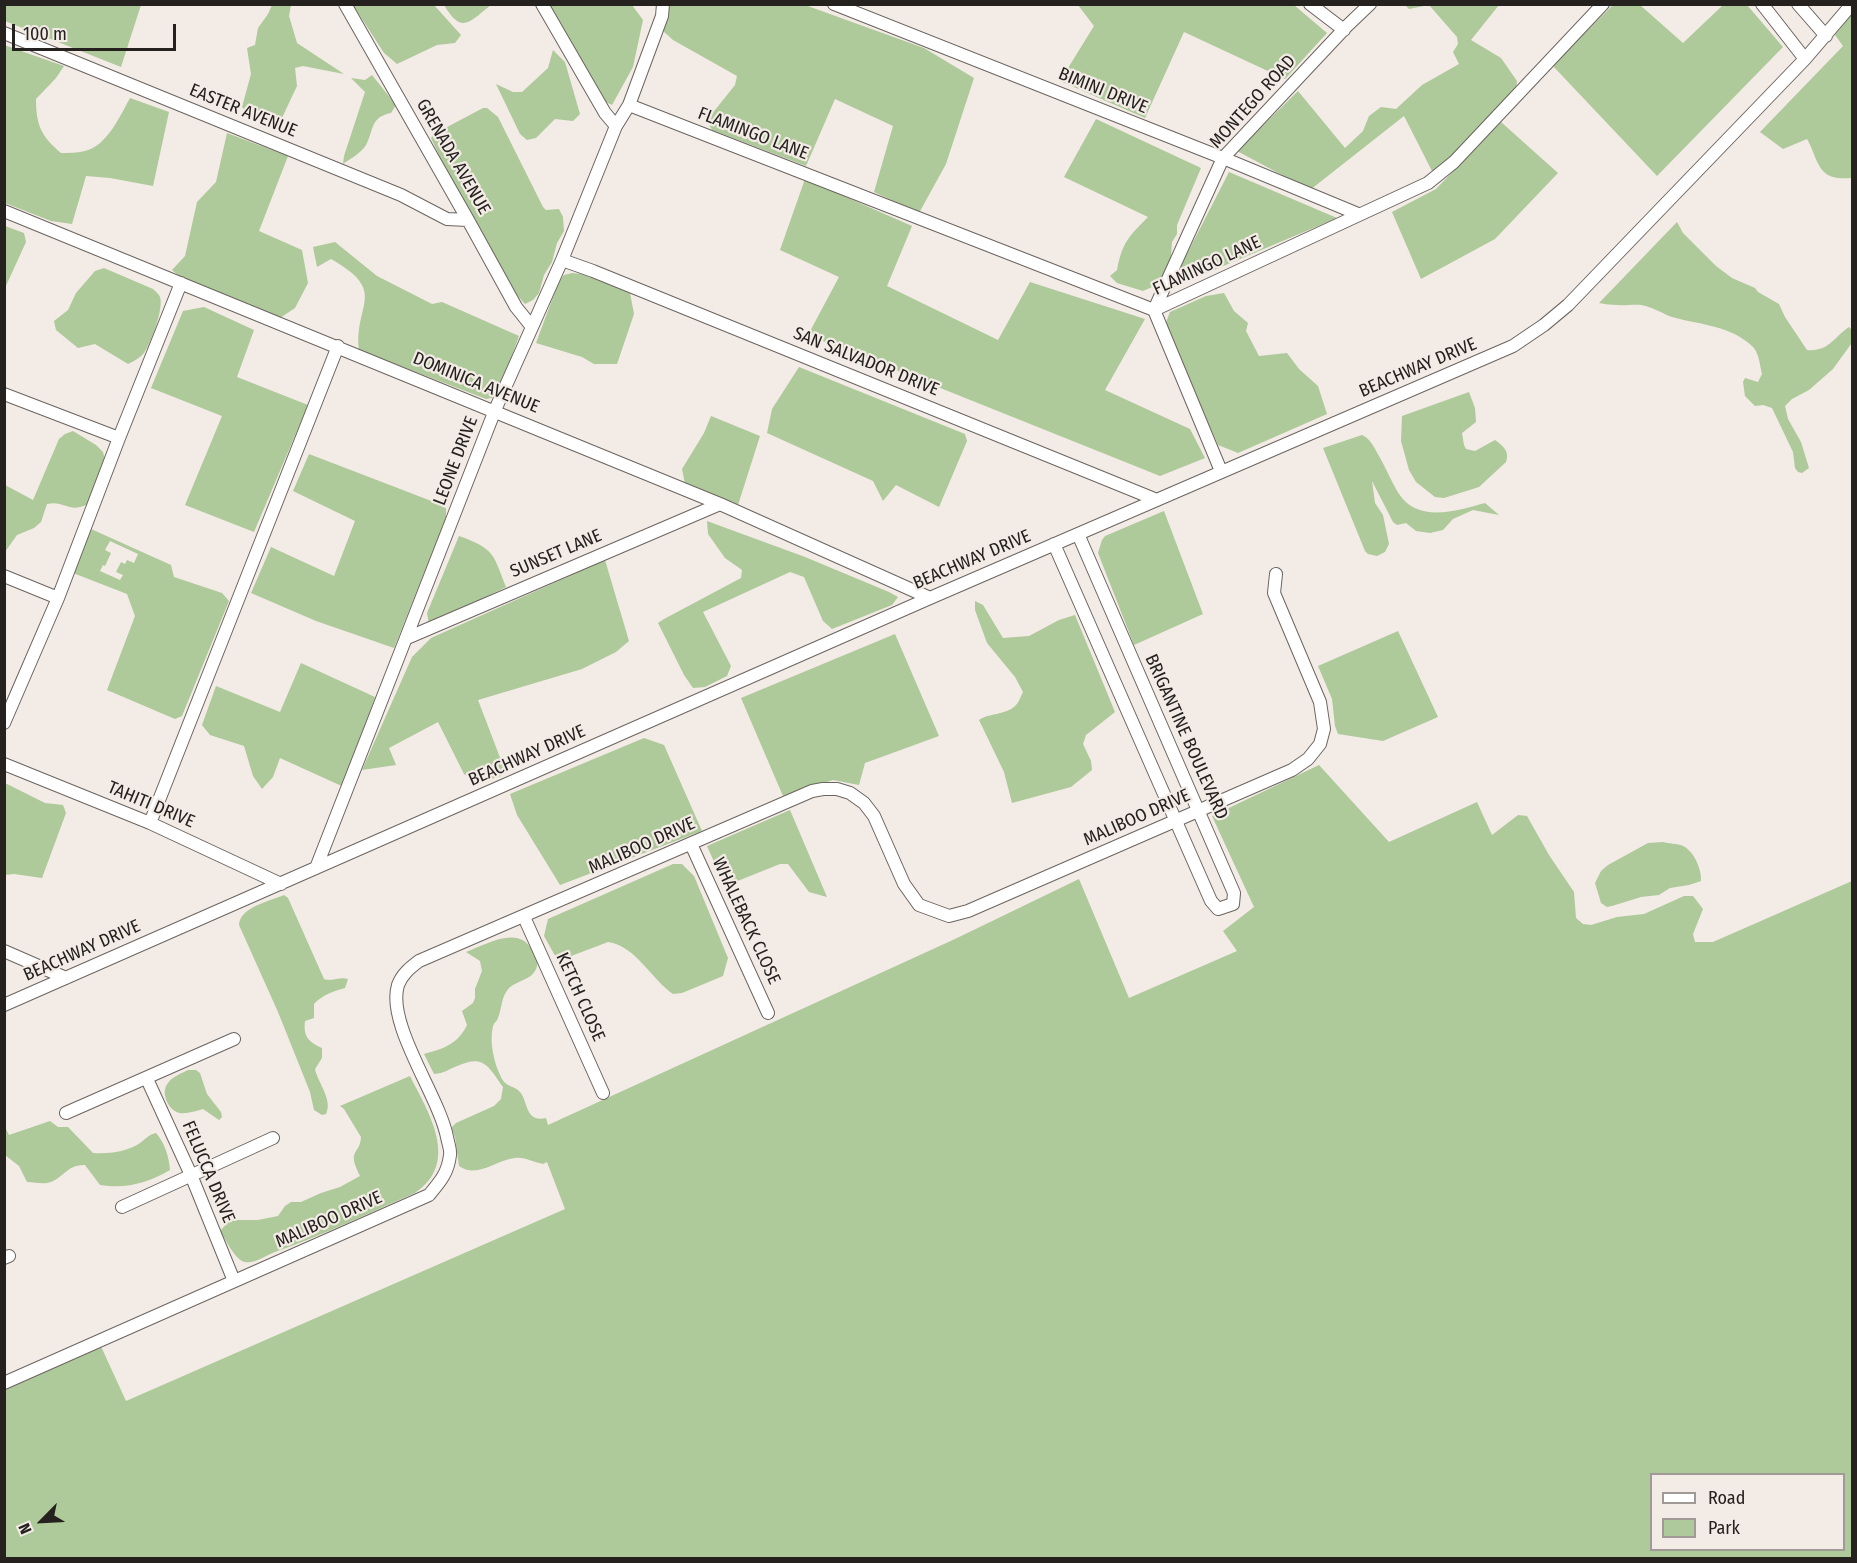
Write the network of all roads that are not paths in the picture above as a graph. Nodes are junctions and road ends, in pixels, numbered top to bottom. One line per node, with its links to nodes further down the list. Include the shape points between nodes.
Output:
1 (345, 4): 20 (street, GRENADA AVENUE)
2 (542, 4): 16 (street)
3 (663, 4): 15 (street, LEONE DRIVE)
4 (834, 4): 17 (street, BIMINI DRIVE)
5 (1310, 4): 11 (street)
6 (1370, 4): 11 (street, MONTEGO ROAD)
7 (1604, 4): 19 (street, FLAMINGO LANE, via 1454,162 1428,183)
8 (1762, 4): 14 (street)
9 (1798, 4): 13 (street)
10 (1852, 4): 13 (street, BEACHWAY DRIVE)
11 (1344, 30): 17 (street, MONTEGO ROAD)
12 (4, 33): 20 (street, EASTER AVENUE, via 401,195 447,219)
13 (1826, 36): 14 (street, BEACHWAY DRIVE)
14 (1805, 59): 29 (street, BEACHWAY DRIVE, via 1568,305 1544,325 1487,358)
15 (629, 105): 16 (street, LEONE DRIVE); 23 (street, FLAMINGO LANE)
16 (616, 126): 21 (street, LEONE DRIVE)
17 (1223, 158): 19 (street, BIMINI DRIVE); 23 (street, MONTEGO ROAD)
18 (4, 211): 22 (street, DOMINICA AVENUE)
19 (1358, 214): 23 (street, FLAMINGO LANE)
20 (468, 220): 24 (street, GRENADA AVENUE, via 516,307)
21 (562, 260): 24 (street, LEONE DRIVE); 30 (street, SAN SALVADOR DRIVE)
22 (181, 283): 25 (street, DOMINICA AVENUE); 28 (street)
23 (1154, 310): 29 (street)
24 (532, 327): 27 (street, LEONE DRIVE)
25 (338, 346): 27 (street, DOMINICA AVENUE); 43 (street)
26 (4, 394): 28 (street)
27 (495, 410): 31 (street, DOMINICA AVENUE); 38 (street, LEONE DRIVE)
28 (119, 438): 36 (street)
29 (1221, 471): 30 (street, BEACHWAY DRIVE)
30 (1157, 500): 32 (street, BEACHWAY DRIVE)
31 (720, 504): 37 (street, DOMINICA AVENUE); 38 (street, SUNSET LANE)
32 (1078, 534): 33 (street, BEACHWAY DRIVE); 41 (street, BRIGANTINE BOULEVARD)
33 (1054, 544): 37 (street, BEACHWAY DRIVE); 42 (street, BRIGANTINE BOULEVARD)
34 (1276, 574): 41 (street, MALIBOO DRIVE, via 1274,593 1320,702 1324,729 1320,744 1292,770)
35 (4, 576): 36 (street)
36 (58, 598): 39 (street)
37 (930, 598): 45 (street, BEACHWAY DRIVE)
38 (407, 638): 45 (street, LEONE DRIVE)
39 (4, 723)
40 (4, 764): 43 (street, TAHITI DRIVE)
41 (1199, 811): 42 (street, MALIBOO DRIVE); 42 (street, BRIGANTINE BOULEVARD, via 1234,893 1233,904 1218,909 1211,901)
42 (1176, 821): 44 (street, MALIBOO DRIVE, via 949,916 919,905 904,884 874,816 864,803 837,789 812,791)
43 (150, 823): 46 (street, TAHITI DRIVE)
44 (691, 844): 47 (street, MALIBOO DRIVE); 51 (street, WHALEBACK CLOSE)
45 (316, 868): 46 (street, BEACHWAY DRIVE)
46 (281, 884): 49 (street, BEACHWAY DRIVE)
47 (524, 917): 54 (street, KETCH CLOSE); 59 (street, MALIBOO DRIVE, via 419,962 407,970 399,984 396,1000 402,1028 445,1124 450,1153 444,1177 429,1196)
48 (4, 951): 49 (street)
49 (66, 978): 50 (street, BEACHWAY DRIVE)
50 (4, 1005)
51 (768, 1013)
52 (234, 1039): 53 (street)
53 (147, 1078): 55 (street); 57 (street, FELUCCA DRIVE)
54 (603, 1093)
55 (66, 1113)
56 (273, 1138): 57 (street)
57 (191, 1175): 58 (street); 59 (street, FELUCCA DRIVE)
58 (122, 1207)
59 (234, 1281): 60 (street, MALIBOO DRIVE)
60 (4, 1383)

